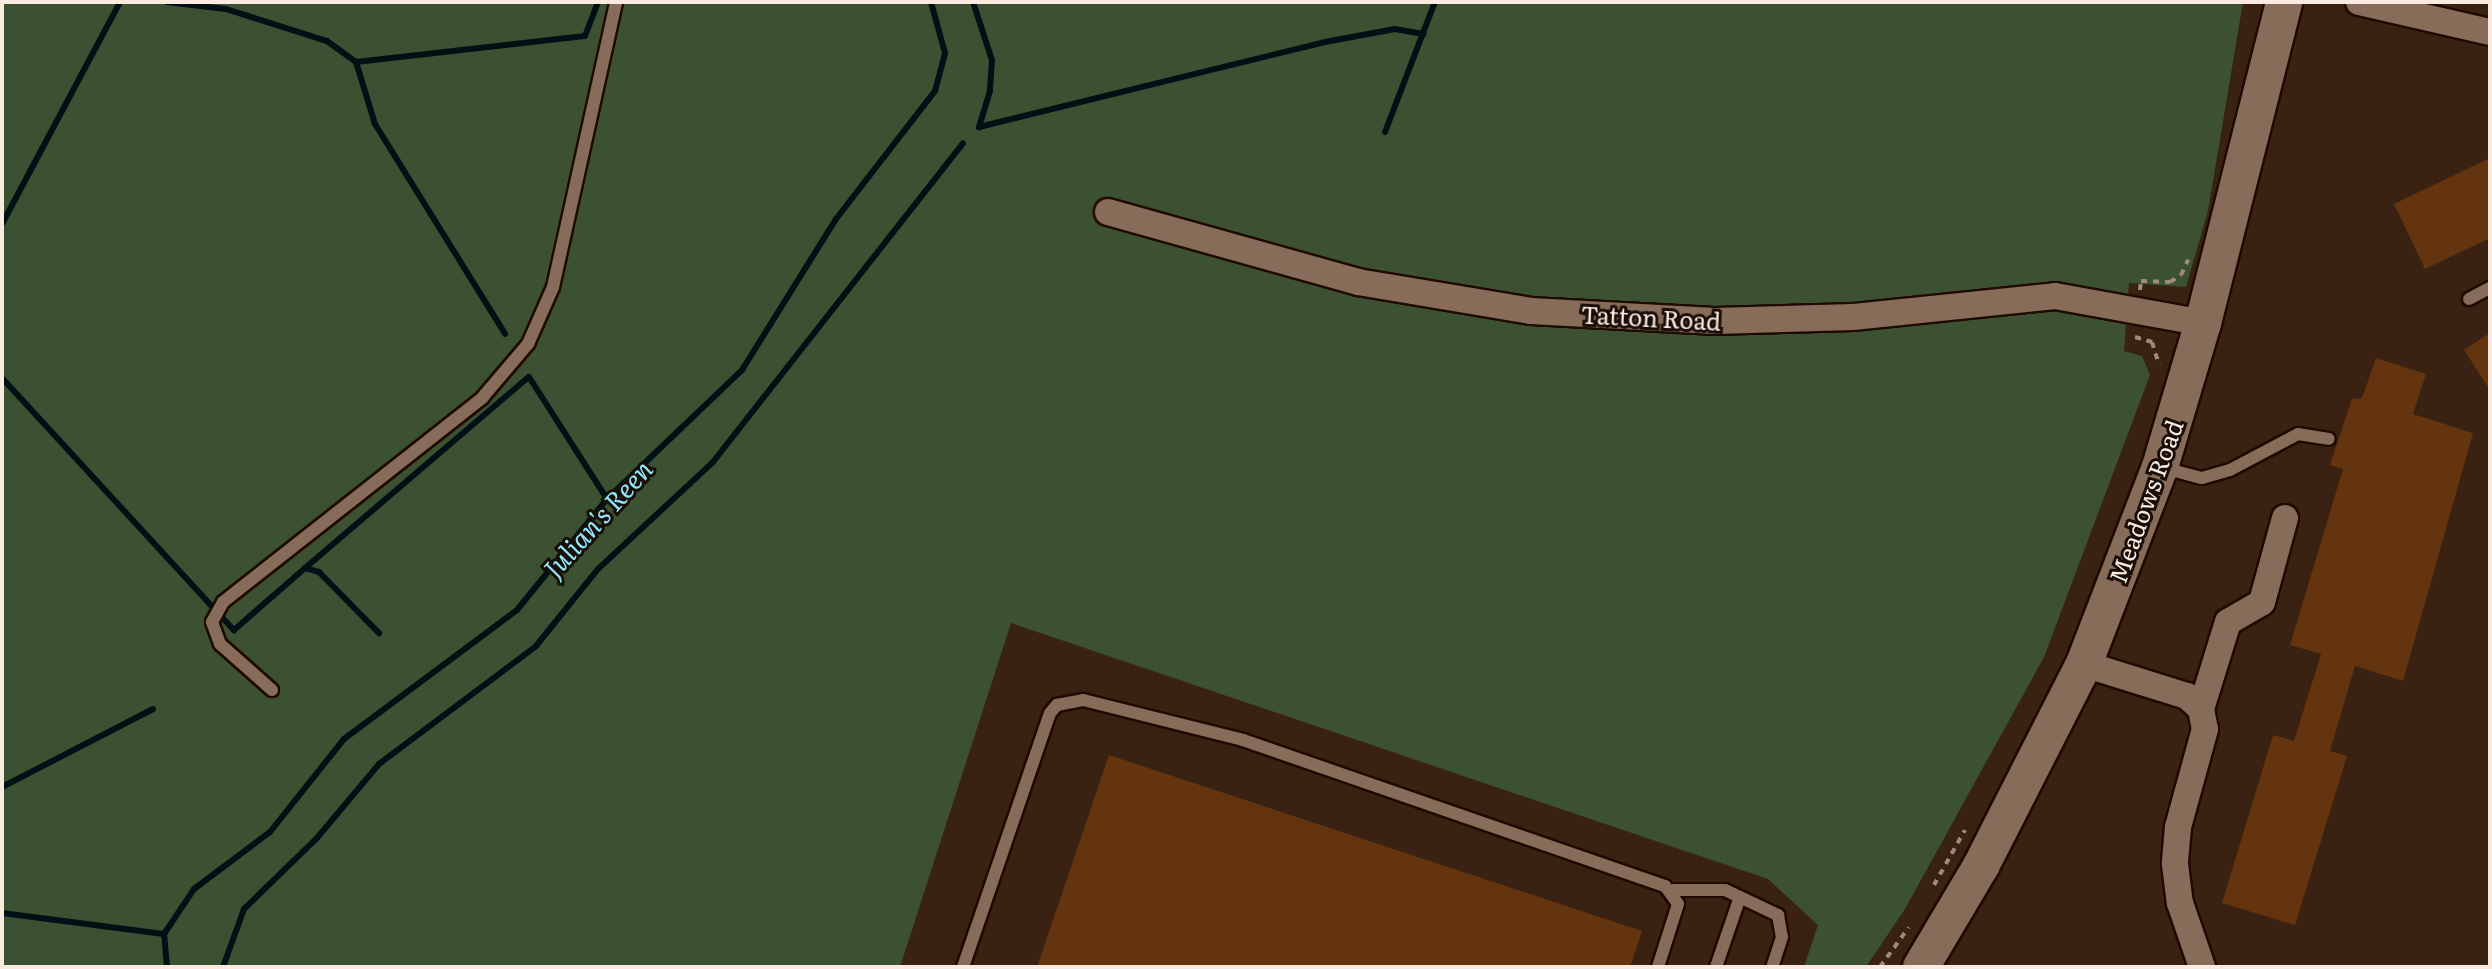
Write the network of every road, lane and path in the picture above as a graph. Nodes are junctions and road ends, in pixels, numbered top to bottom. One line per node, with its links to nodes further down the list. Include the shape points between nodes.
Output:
1 (616, 2): 17 (lane, via 553,287 528,344 482,398 223,602 212,622 220,644)
2 (2284, 2): 10 (street, Meadows Road)
3 (2359, 2): 4 (street)
4 (2490, 32)
5 (1108, 212): 10 (street, Tatton Road, via 1358,282 1531,311 1730,321 1853,317 2055,296)
6 (2191, 253): 7 (path, via 2181,275 2170,282)
7 (2141, 281)
8 (2490, 288): 9 (lane)
9 (2469, 299)
10 (2203, 323): 14 (street, Meadows Road)
11 (2133, 336): 12 (path, via 2152,342 2159,352)
12 (2158, 371)
13 (2329, 439): 14 (lane, via 2298,434 2230,470 2202,478)
14 (2160, 467): 16 (street, Meadows Road)
15 (2285, 518): 18 (street, via 2262,602 2228,622)
16 (2084, 664): 18 (street, via 2187,696); 29 (street, Meadows Road, via 1988,853)
17 (272, 690)
18 (2201, 709): 30 (street, via 2205,729 2178,827 2175,864 2180,903)
19 (1972, 817): 21 (path)
20 (1673, 890): 22 (lane, via 1725,890); 24 (lane, via 1243,740 1083,700 1057,705 1050,713); 25 (lane, via 1678,904)
21 (1928, 894)
22 (1740, 897): 26 (lane); 27 (lane, via 1778,915 1782,937)
23 (1914, 920): 28 (path)
24 (963, 967)
25 (1658, 967)
26 (1716, 967)
27 (1772, 967)
28 (1880, 967)
29 (1921, 967)
30 (2202, 967)

